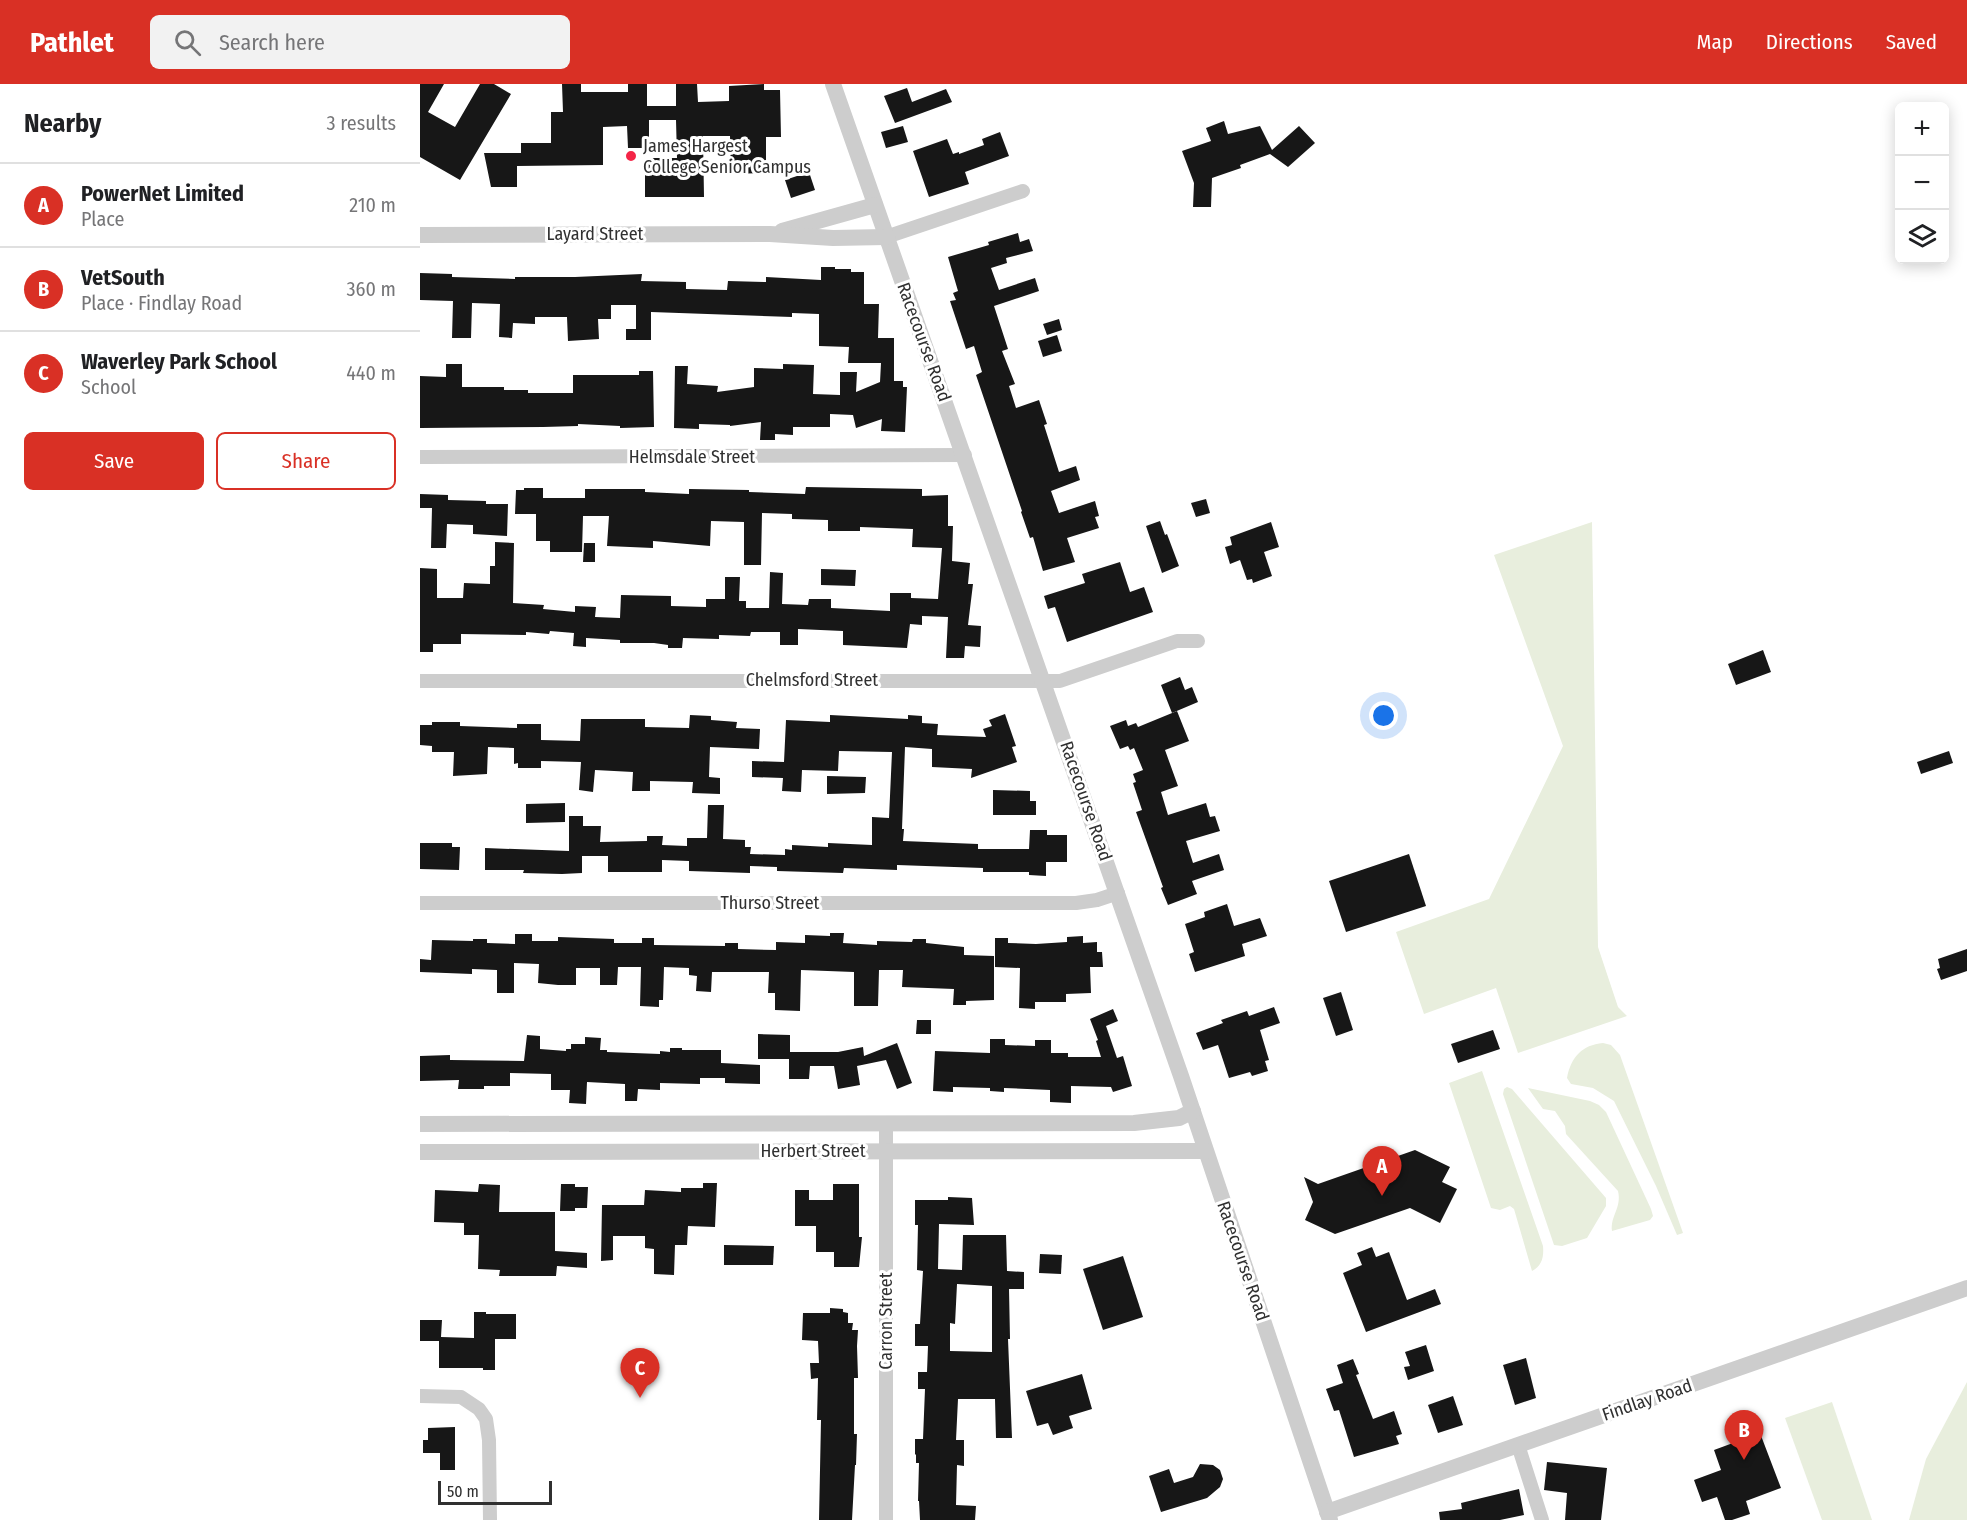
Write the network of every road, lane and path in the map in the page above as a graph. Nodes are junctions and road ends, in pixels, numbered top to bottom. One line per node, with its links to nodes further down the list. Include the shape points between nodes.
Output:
1 (833, 84): 3 (street, Racecourse Road)
2 (1023, 191): 6 (street, Layard Street)
3 (875, 205): 4 (street, Layard Street); 6 (street, Racecourse Road)
4 (770, 234): 5 (street, Layard Street); 6 (street, Layard Street)
5 (420, 235)
6 (886, 237): 7 (street, Racecourse Road)
7 (965, 456): 8 (street, Helmsdale Street); 11 (street, Racecourse Road)
8 (420, 458)
9 (1198, 641): 11 (street, Chelmsford Street, via 1177,641 1060,681)
10 (420, 681): 11 (street, Chelmsford Street)
11 (1044, 681): 12 (street, Racecourse Road)
12 (1118, 893): 13 (street, Thurso Street, via 1076,903); 14 (street, Racecourse Road)
13 (420, 903)
14 (1193, 1111): 16 (street, Herbert Street, via 1179,1118 1134,1123); 20 (street, Racecourse Road)
15 (609, 1123): 16 (street, Herbert Street); 17 (street, Herbert Street); 18 (street)
16 (886, 1123): 19 (street, Carron Street)
17 (420, 1124)
18 (610, 1151): 19 (street, Herbert Street); 21 (street, Herbert Street)
19 (886, 1151): 20 (street, Herbert Street); 27 (street, Carron Street)
20 (1205, 1151): 25 (street, Racecourse Road)
21 (420, 1152)
22 (1967, 1288): 24 (street, Findlay Road)
23 (420, 1396): 26 (street, via 461,1397 486,1419)
24 (1518, 1445): 25 (street, Findlay Road); 28 (street)
25 (1329, 1516)
26 (490, 1520)
27 (886, 1520)
28 (1542, 1520)

